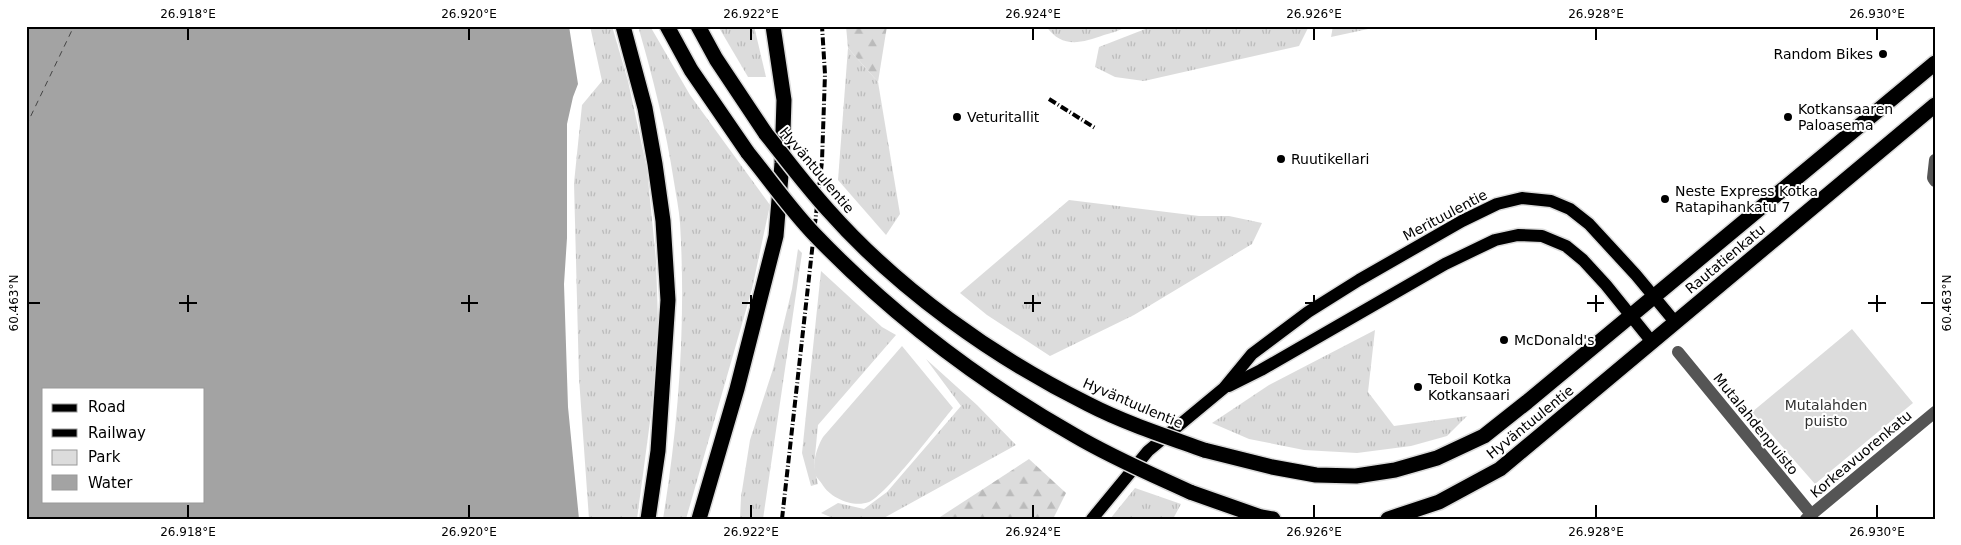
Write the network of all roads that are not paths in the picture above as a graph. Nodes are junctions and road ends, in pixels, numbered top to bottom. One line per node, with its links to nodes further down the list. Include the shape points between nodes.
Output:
1 (623, 26): 17 (highway, via 645,108 655,164 663,221 668,300 658,451)
2 (667, 26): 20 (highway, bridge, via 691,70 748,153 813,234 899,315 1022,404 1075,436 1190,492)
3 (698, 26): 10 (highway, Hyväntuulentie, bridge, via 766,134 827,210 921,298 1030,372 1088,404 1204,450 1316,475 1356,476 1396,470 1437,458 1484,436)
4 (773, 26): 18 (highway, via 784,100 776,236 740,380)
5 (1935, 63): 9 (highway, Rautatienkatu)
6 (1935, 106): 11 (highway, Rautatienkatu)
7 (1935, 160): 8 (street, via 1932,178)
8 (1935, 180)
9 (1654, 296): 10 (highway, Hyväntuulentie); 11 (main road, Merituulentie); 14 (main road, Merituulentie, via 1589,224 1570,209 1551,201 1522,198 1497,204 1462,221 1308,312 1252,354)
10 (1631, 316): 12 (main road, Merituulentie); 14 (main road, Merituulentie, via 1583,260 1566,246 1542,236 1518,235 1495,240 1452,260)
11 (1675, 322): 12 (highway, Hyväntuulentie)
12 (1652, 342): 21 (highway, Hyväntuulentie, via 1500,469 1439,502)
13 (1678, 352): 16 (street, Mutalahdenpuisto)
14 (1224, 388): 19 (main road, Merituulentie, via 1148,451)
15 (1935, 412): 16 (street, Korkeavuorenkatu)
16 (1809, 517)
17 (648, 519)
18 (699, 519)
19 (1092, 519)
20 (1273, 519)
21 (1388, 519)

